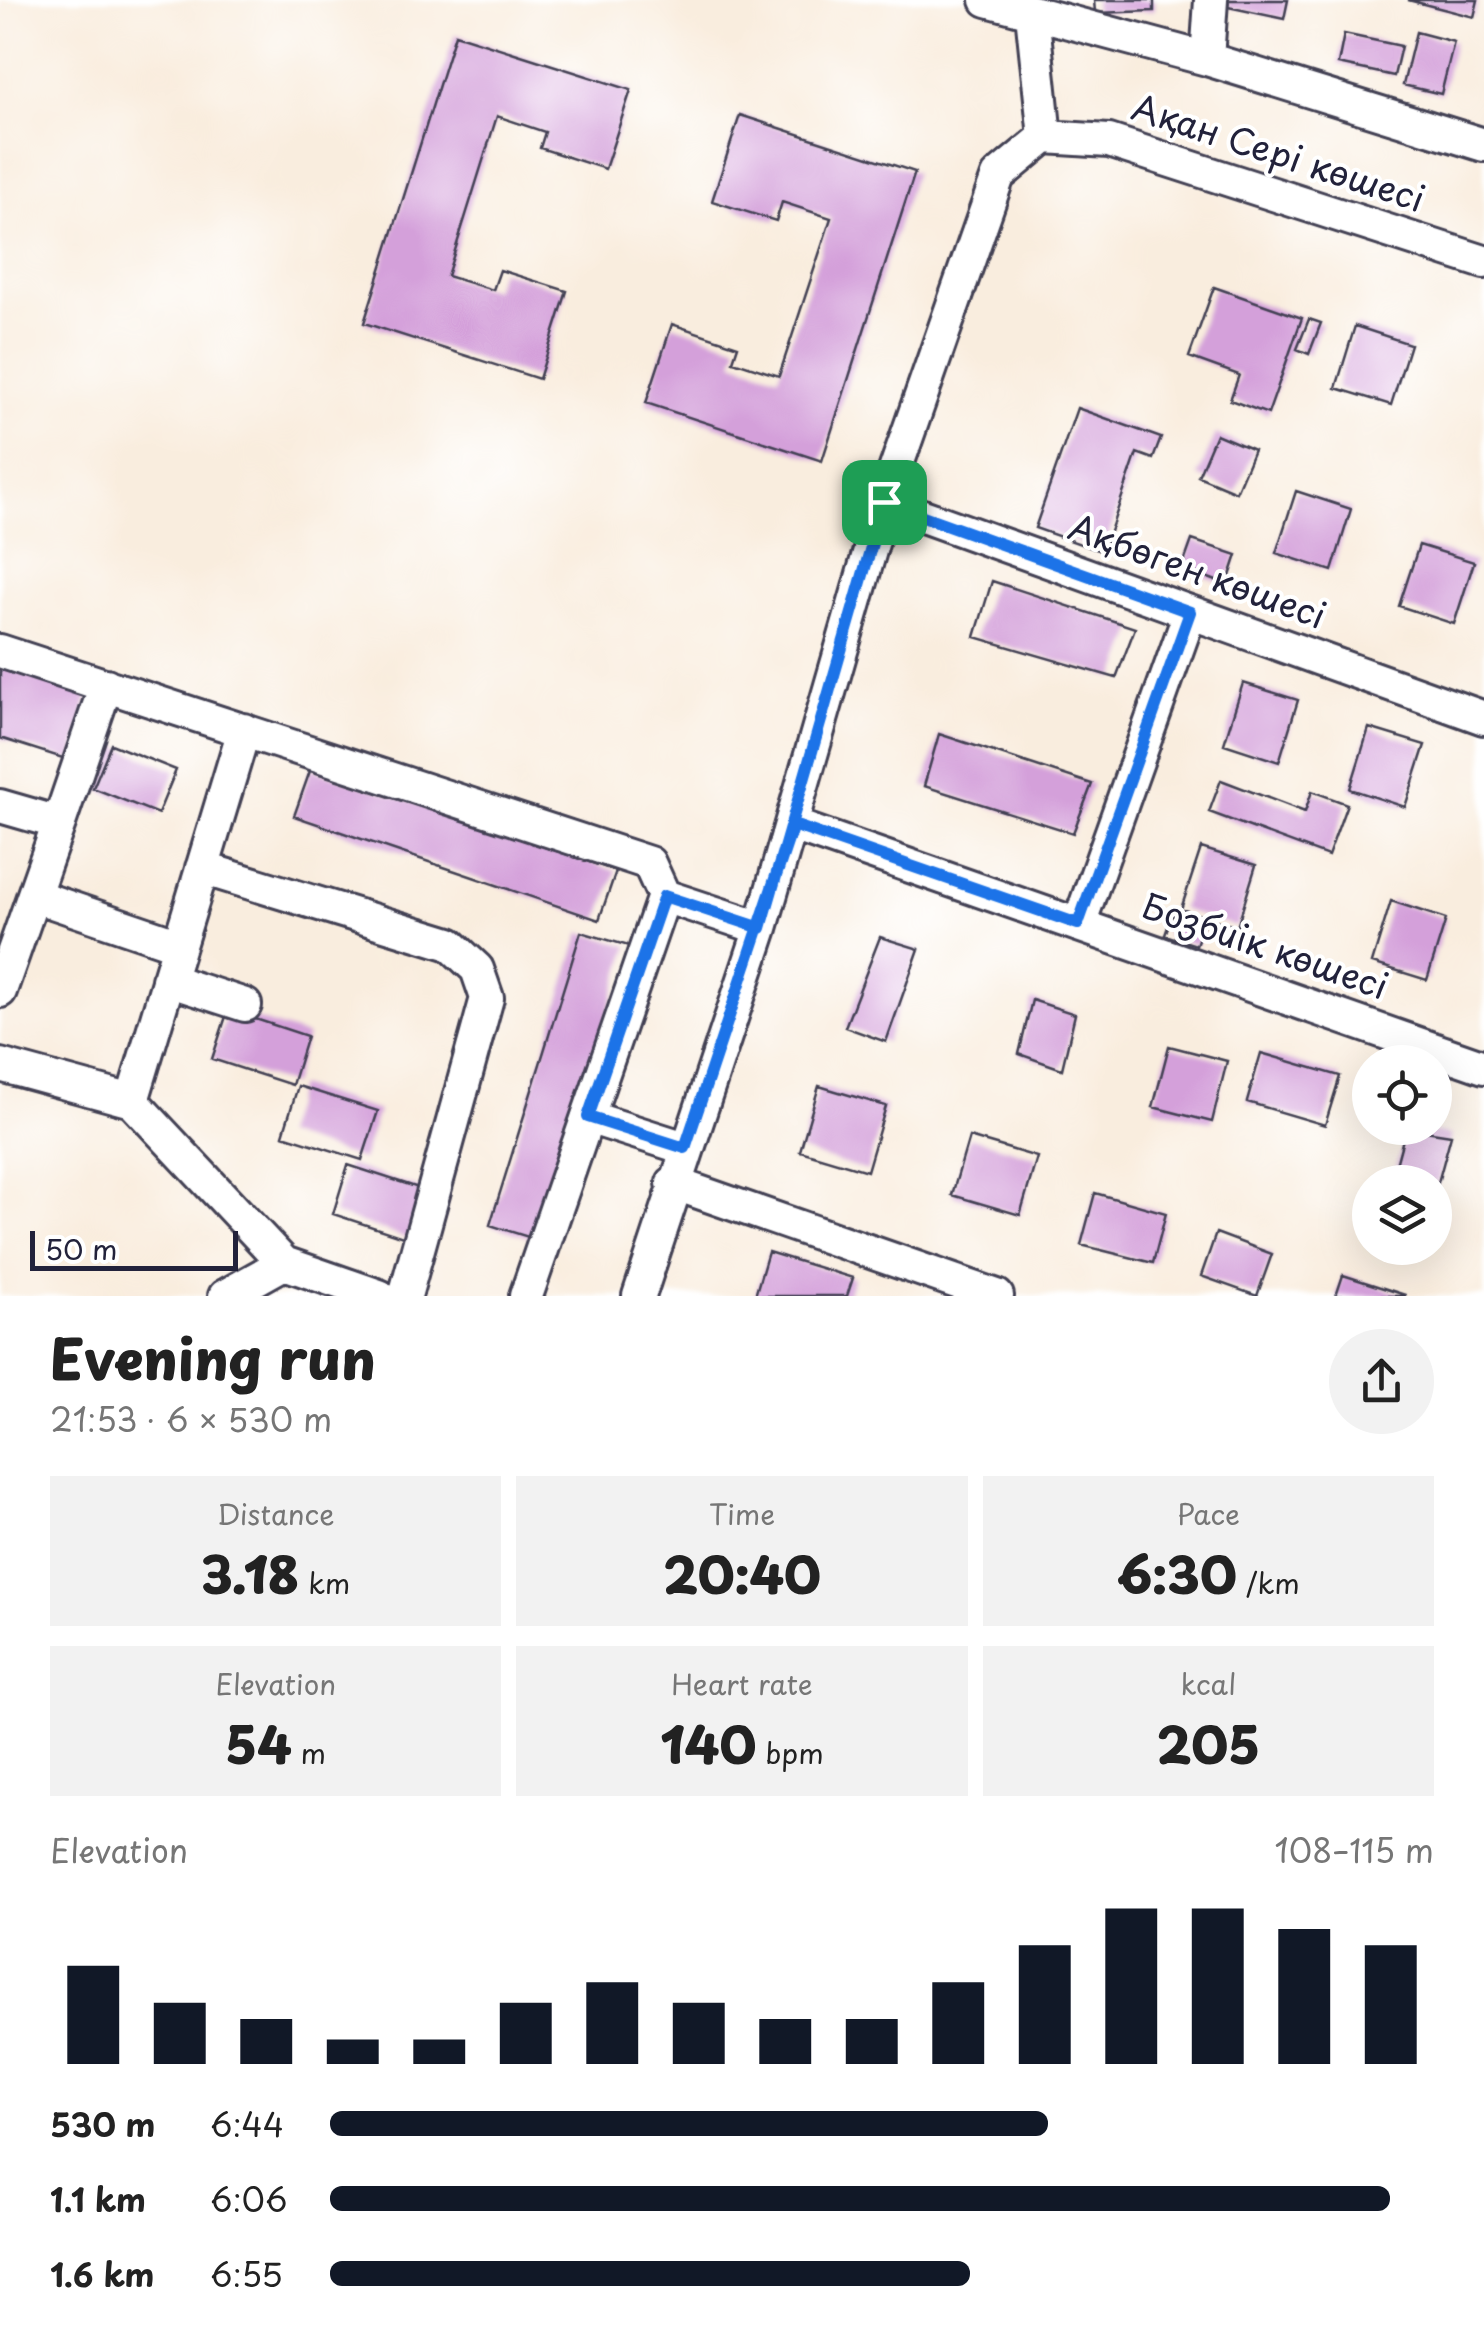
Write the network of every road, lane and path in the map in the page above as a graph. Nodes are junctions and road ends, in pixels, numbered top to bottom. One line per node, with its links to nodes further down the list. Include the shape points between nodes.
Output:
1 (987, 0): 3 (street)
2 (1211, 0): 4 (street)
3 (1032, 13): 4 (street); 5 (street)
4 (1207, 59): 6 (street)
5 (1045, 136): 7 (street, Ақан Сері көшесі, via 1109,142); 8 (street, via 998,176)
6 (1484, 145)
7 (1484, 262)
8 (884, 502): 9 (street, Ақбөген көшесі); 16 (street)
9 (1190, 612): 12 (street, Ақбөген көшесі); 20 (street)
10 (0, 651): 11 (street)
11 (106, 685): 13 (street); 15 (street)
12 (1484, 718)
13 (244, 730): 17 (street); 19 (street, via 630,854 649,863)
14 (0, 806): 15 (street)
15 (59, 824): 18 (street)
16 (793, 825): 20 (street, Бозбиік көшесі); 21 (street)
17 (202, 868): 23 (street); 36 (street, via 450,944 477,970 487,998)
18 (35, 896): 22 (street); 23 (street)
19 (664, 896): 21 (street); 30 (street)
20 (1078, 924): 28 (street, Бозбиік көшесі)
21 (761, 928): 31 (street)
22 (8, 943): 25 (street)
23 (179, 945): 24 (street)
24 (168, 980): 26 (street); 29 (street)
25 (0, 991)
26 (245, 1005)
27 (0, 1065): 29 (street)
28 (1484, 1067)
29 (132, 1101): 33 (street)
30 (588, 1117): 31 (street); 37 (street)
31 (685, 1148): 32 (street)
32 (673, 1183): 38 (street); 39 (street)
33 (303, 1277): 34 (street); 35 (street)
34 (225, 1296)
35 (379, 1296)
36 (405, 1296)
37 (526, 1296)
38 (639, 1296)
39 (997, 1296)

